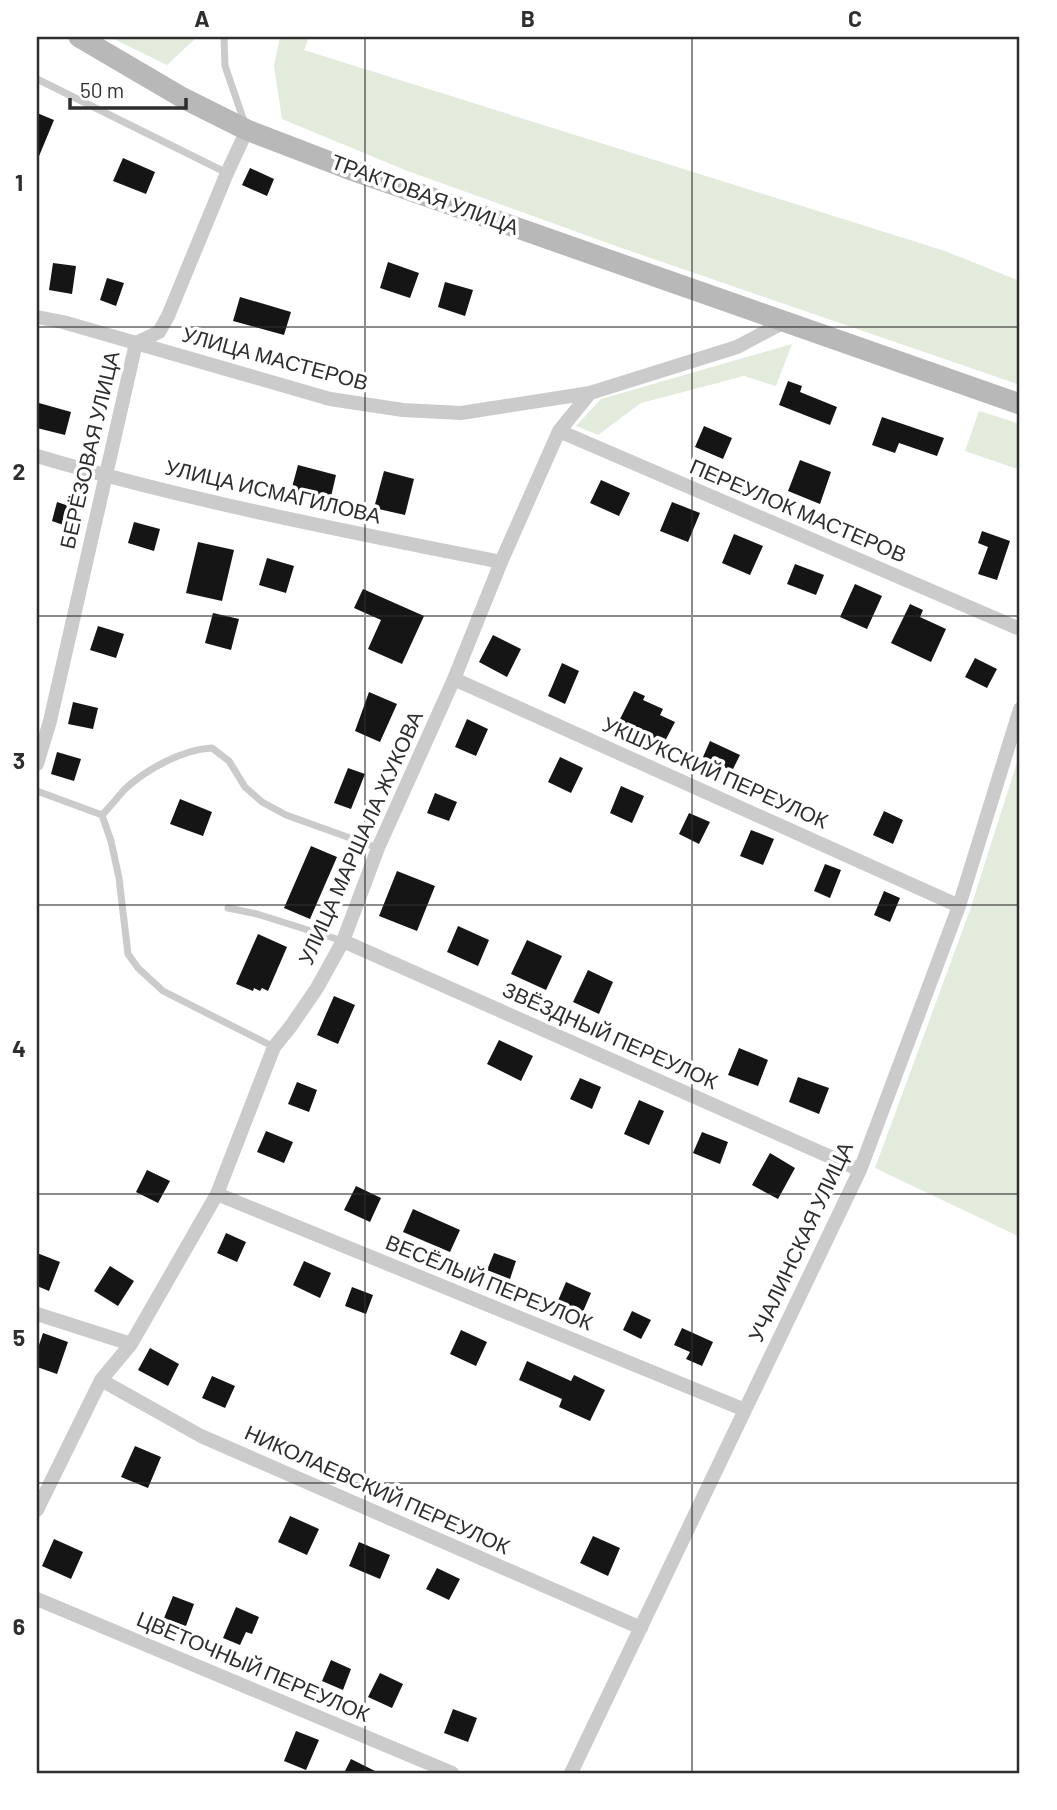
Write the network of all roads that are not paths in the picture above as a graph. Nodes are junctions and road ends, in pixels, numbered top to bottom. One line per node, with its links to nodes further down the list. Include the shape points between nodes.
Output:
1 (79, 37): 4 (main road, ТРАКТОВАЯ УЛИЦА)
2 (224, 37): 4 (lane, via 225,66)
3 (37, 79): 5 (lane)
4 (247, 130): 5 (street, БЕРЁЗОВАЯ УЛИЦА); 7 (main road, ТРАКТОВАЯ УЛИЦА)
5 (227, 173): 8 (street, БЕРЁЗОВАЯ УЛИЦА, via 168,316 159,332)
6 (37, 317): 8 (street, УЛИЦА МАСТЕРОВ)
7 (784, 322): 9 (street, via 737,347); 10 (main road, ТРАКТОВАЯ УЛИЦА)
8 (136, 344): 9 (street, УЛИЦА МАСТЕРОВ, via 330,399 403,410 461,413); 13 (street, БЕРЁЗОВАЯ УЛИЦА)
9 (590, 393): 11 (street, УЛИЦА МАРШАЛА ЖУКОВА)
10 (1020, 404)
11 (559, 431): 14 (street, УЛИЦА МАРШАЛА ЖУКОВА); 15 (street, ПЕРЕУЛОК МАСТЕРОВ)
12 (37, 456): 13 (street, УЛИЦА ИСМАГИЛОВА)
13 (105, 476): 14 (street, УЛИЦА ИСМАГИЛОВА, via 309,524); 18 (street, БЕРЁЗОВАЯ УЛИЦА)
14 (501, 562): 16 (street, УЛИЦА МАРШАЛА ЖУКОВА)
15 (1020, 628)
16 (454, 679): 21 (street, УЛИЦА МАРШАЛА ЖУКОВА); 22 (street, УКШУКСКИЙ ПЕРЕУЛОК)
17 (1020, 709): 22 (street, УЧАЛИНСКАЯ УЛИЦА)
18 (37, 764)
19 (37, 791): 20 (lane)
20 (102, 815): 21 (lane, via 146,773 199,748 212,748 229,761 245,787 262,802); 25 (lane, via 119,878 128,954 138,968 163,991)
21 (378, 849): 24 (street, УЛИЦА МАРШАЛА ЖУКОВА)
22 (959, 906): 26 (street, УЧАЛИНСКАЯ УЛИЦА)
23 (228, 908): 24 (lane)
24 (343, 941): 25 (street, УЛИЦА МАРШАЛА ЖУКОВА, via 317,988); 26 (street, ЗВЁЗДНЫЙ ПЕРЕУЛОК)
25 (274, 1047): 27 (street, УЛИЦА МАРШАЛА ЖУКОВА)
26 (860, 1170): 31 (street, УЧАЛИНСКАЯ УЛИЦА)
27 (217, 1194): 29 (street, УЛИЦА МАРШАЛА ЖУКОВА); 31 (street, ВЕСЁЛЫЙ ПЕРЕУЛОК)
28 (37, 1314): 29 (street)
29 (131, 1344): 30 (street, УЛИЦА МАРШАЛА ЖУКОВА)
30 (101, 1380): 32 (street, УЛИЦА МАРШАЛА ЖУКОВА); 34 (street, НИКОЛАЕВСКИЙ ПЕРЕУЛОК, via 201,1436)
31 (745, 1410): 34 (street, УЧАЛИНСКАЯ УЛИЦА)
32 (37, 1510)
33 (37, 1599): 35 (street, ЦВЕТОЧНЫЙ ПЕРЕУЛОК)
34 (641, 1628): 36 (street, УЧАЛИНСКАЯ УЛИЦА)
35 (453, 1773)
36 (571, 1773)

